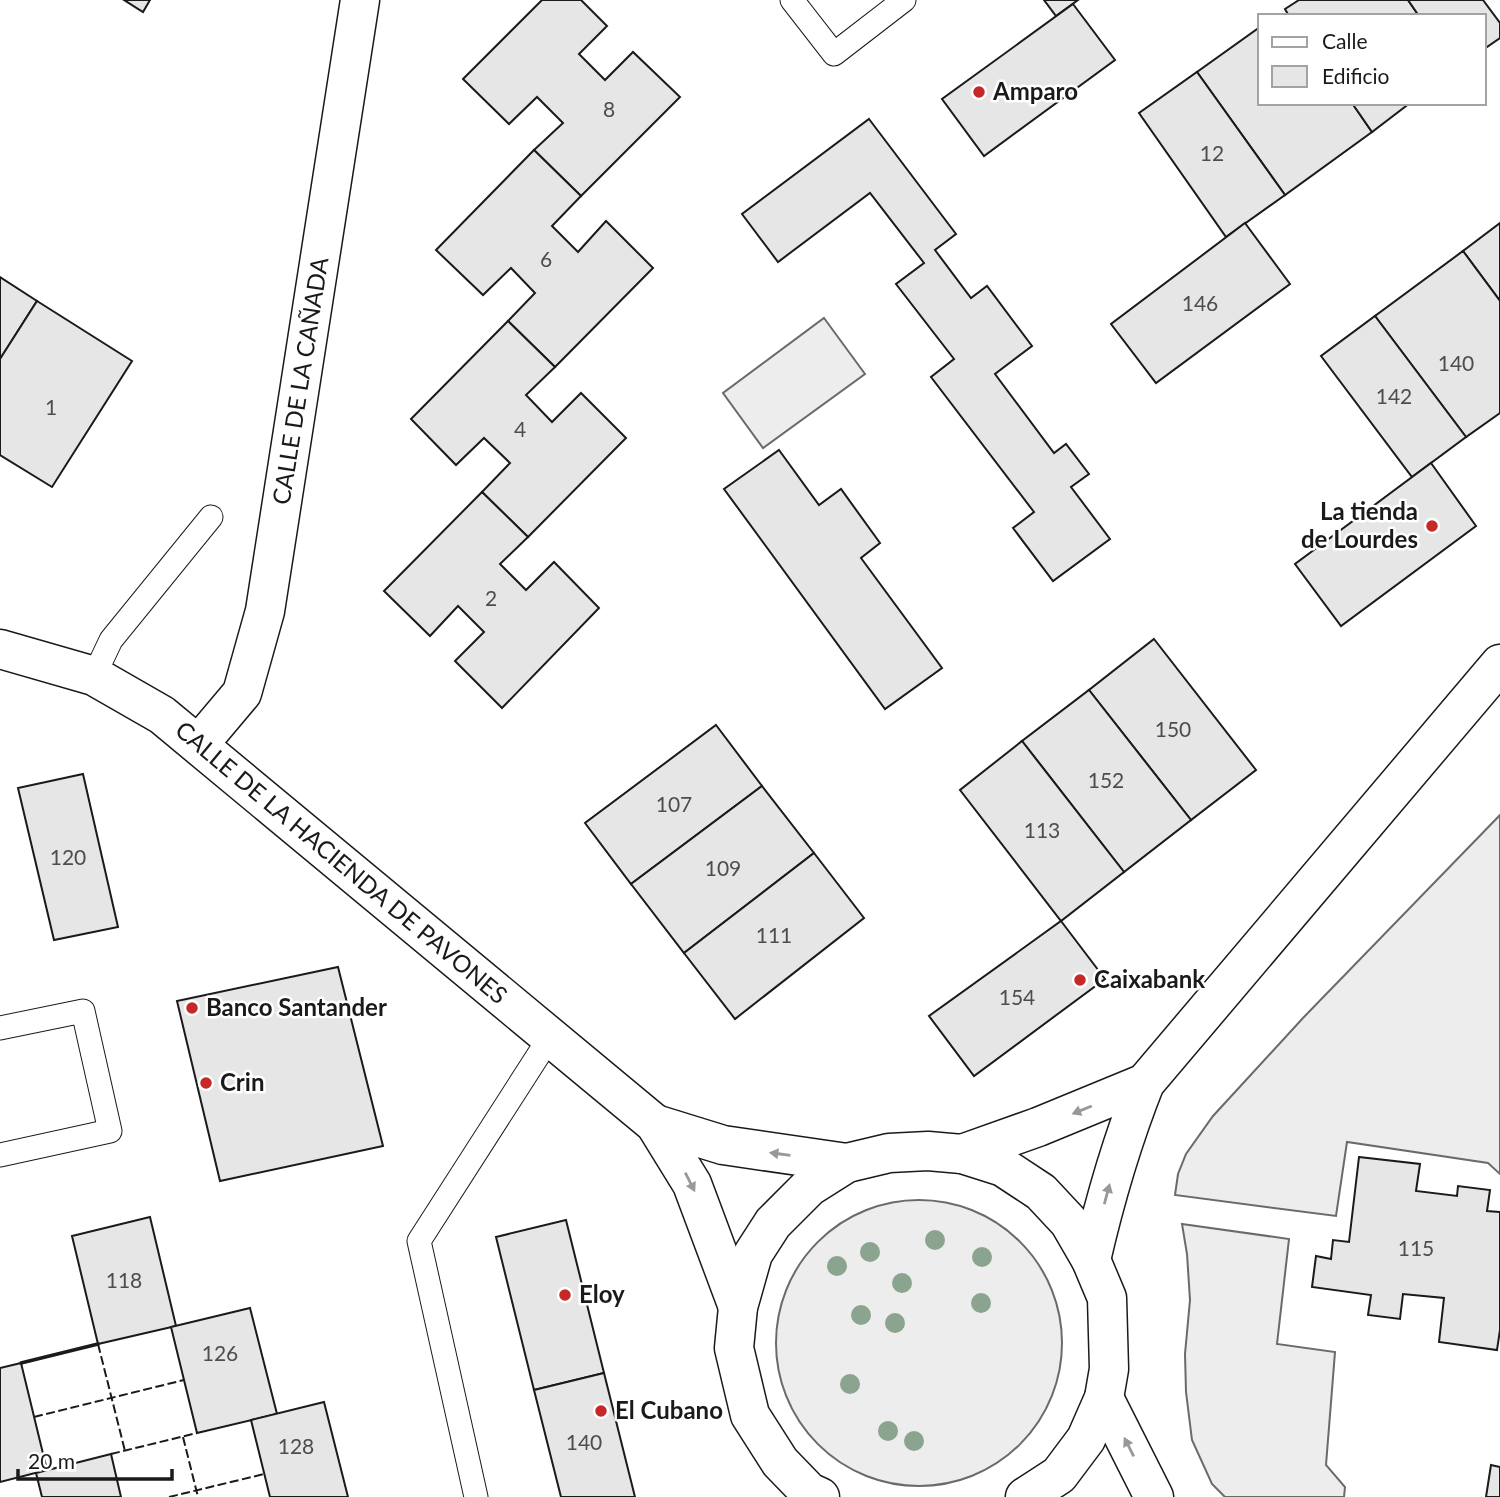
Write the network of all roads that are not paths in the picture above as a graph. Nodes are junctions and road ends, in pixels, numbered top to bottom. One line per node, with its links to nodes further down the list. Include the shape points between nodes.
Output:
1 (360, 0): 8 (street, CALLE DE LA CAÑADA, via 265,611 242,693)
2 (792, 0): 3 (lane, via 834,54)
3 (904, 0)
4 (211, 517): 7 (lane, via 111,640)
5 (0, 649): 7 (street, CALLE DE LA HACIENDA DE PAVONES)
6 (1500, 664): 11 (street)
7 (94, 677): 8 (street, CALLE DE LA HACIENDA DE PAVONES, via 162,715)
8 (199, 744): 10 (street, CALLE DE LA HACIENDA DE PAVONES)
9 (0, 1028): 14 (lane, via 83,1011 110,1131)
10 (550, 1037): 12 (street, CALLE DE LA HACIENDA DE PAVONES); 20 (lane, via 419,1241)
11 (1145, 1083): 13 (street, one-way to 13); 16 (street, one-way to 11, via 1120,1148)
12 (655, 1124): 15 (street, CALLE DE LA HACIENDA DE PAVONES, one-way to 12, via 723,1145); 17 (street, CALLE DE LA HACIENDA DE PAVONES, one-way to 17, via 692,1184)
13 (962, 1154): 15 (street, via 889,1153); 16 (street, via 1003,1167 1041,1192 1069,1222)
14 (0, 1155)
15 (847, 1163): 17 (street, via 809,1187 773,1223 753,1254)
16 (1091, 1260): 18 (street, via 1107,1298 1109,1369)
17 (738, 1307): 19 (street, via 734,1348 750,1415 780,1462)
18 (1104, 1398): 21 (street, via 1086,1439 1059,1475); 22 (street, one-way to 18)
19 (814, 1495)
20 (475, 1497)
21 (1024, 1497)
22 (1154, 1497)

